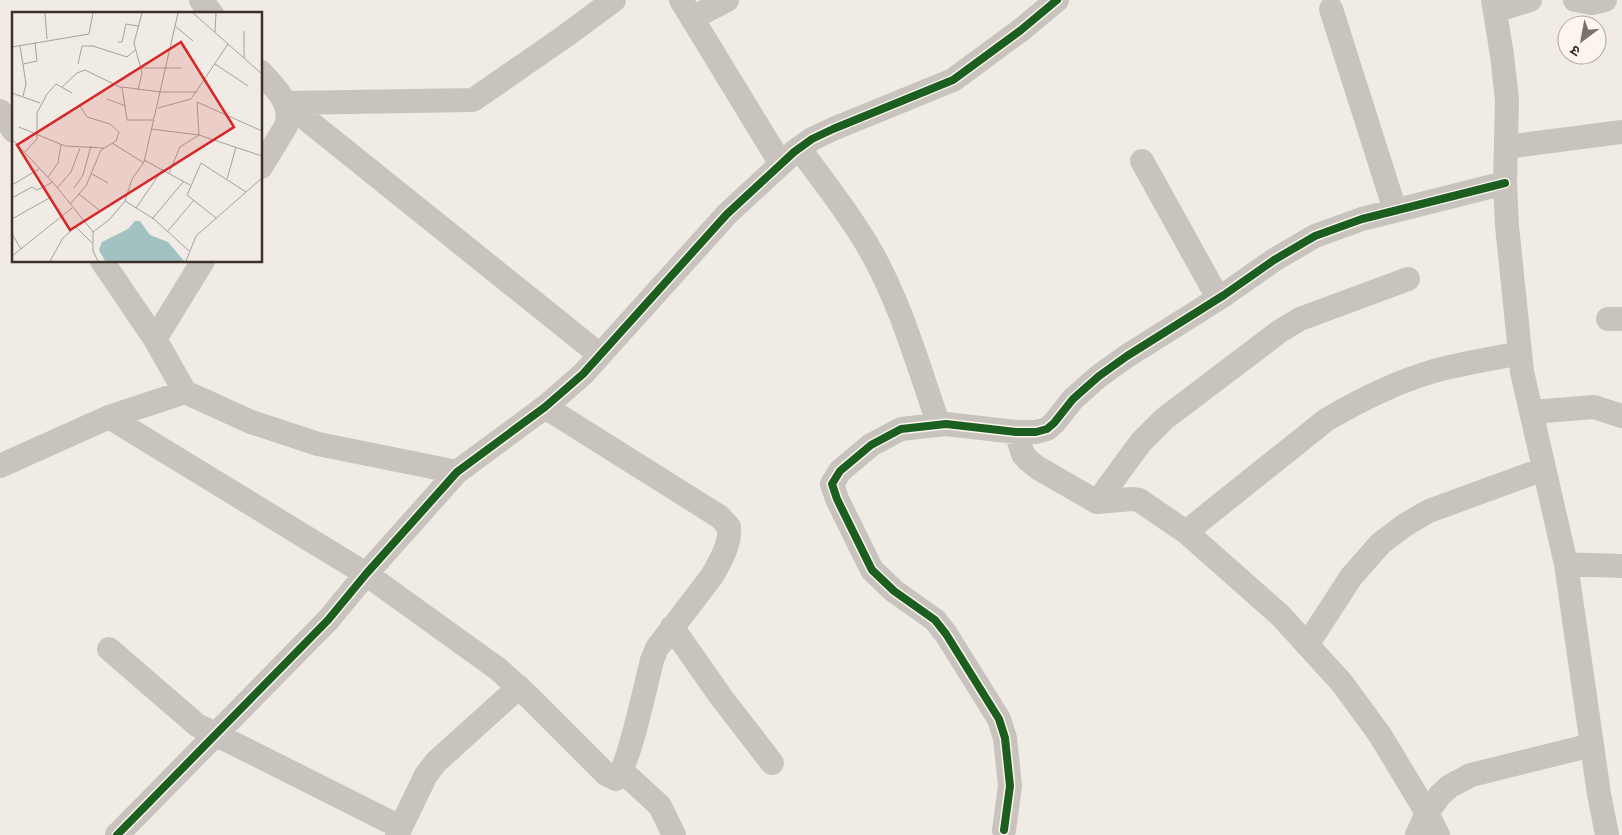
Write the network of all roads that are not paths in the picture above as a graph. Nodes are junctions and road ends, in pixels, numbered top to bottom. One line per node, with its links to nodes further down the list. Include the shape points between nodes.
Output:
1 (200, 0): 11 (street)
2 (614, 0): 13 (street, via 473,100)
3 (727, 0): 9 (street)
4 (1057, 0): 18 (street, via 954,80 833,129)
5 (1530, 0): 8 (street)
6 (1575, 0): 7 (street, via 1592,3)
7 (1605, 0)
8 (1494, 5): 17 (street, via 1507,100)
9 (687, 9): 20 (street)
10 (1331, 9): 23 (street)
11 (210, 12)
12 (262, 73): 13 (street)
13 (286, 103): 21 (street, via 289,119); 30 (street)
14 (0, 111): 15 (street)
15 (12, 128)
16 (1622, 132): 17 (street)
17 (1506, 146): 22 (street)
18 (799, 148): 20 (street); 36 (street, via 869,248 890,289)
19 (1142, 161): 27 (street)
20 (781, 164): 30 (street, via 727,214)
21 (262, 165)
22 (1505, 183): 23 (street); 29 (street)
23 (1395, 210): 27 (street, via 1315,236)
24 (103, 262): 28 (street)
25 (202, 262): 28 (street)
26 (1408, 280): 41 (street, via 1300,319 1280,330 1164,419 1141,442)
27 (1218, 298): 37 (street, via 1100,376 1073,399 1047,429)
28 (155, 339): 31 (street)
29 (1520, 353): 33 (street); 42 (street, via 1435,371 1351,405 1326,420)
30 (600, 355): 32 (street)
31 (185, 392): 35 (street); 40 (street, via 251,422 318,444)
32 (545, 407): 40 (street); 46 (street, via 720,517 729,527 720,563)
33 (1532, 412): 34 (street, via 1594,407); 39 (street)
34 (1622, 416)
35 (109, 417): 38 (street); 45 (street)
36 (939, 425): 37 (street); 55 (street, via 901,429 884,437 840,471 833,488 872,570 894,591 935,620 999,719 1005,738 1010,786)
37 (1016, 432): 41 (street, via 1028,460)
38 (0, 466)
39 (1544, 468): 43 (street); 47 (street, via 1429,511 1381,542 1351,577)
40 (457, 472): 45 (street)
41 (1097, 502): 42 (street, via 1139,500)
42 (1186, 532): 47 (street, via 1280,615)
43 (1566, 564): 44 (street); 51 (street)
44 (1622, 566)
45 (366, 574): 49 (street); 50 (street, via 328,620)
46 (672, 627): 52 (street); 53 (street, via 652,660)
47 (1307, 644): 54 (street, via 1342,683 1380,735)
48 (109, 649): 50 (street, via 189,719)
49 (519, 687): 53 (street, via 606,774 616,779); 56 (street, via 436,762)
50 (215, 735): 56 (street); 57 (street)
51 (1592, 745): 54 (street, via 1471,775 1445,790); 61 (street)
52 (772, 763)
53 (622, 771): 58 (street, via 660,806)
54 (1427, 813): 59 (street); 60 (street)
55 (1004, 830)
56 (398, 831)
57 (117, 835)
58 (674, 835)
59 (1417, 835)
60 (1438, 835)
61 (1607, 835)

